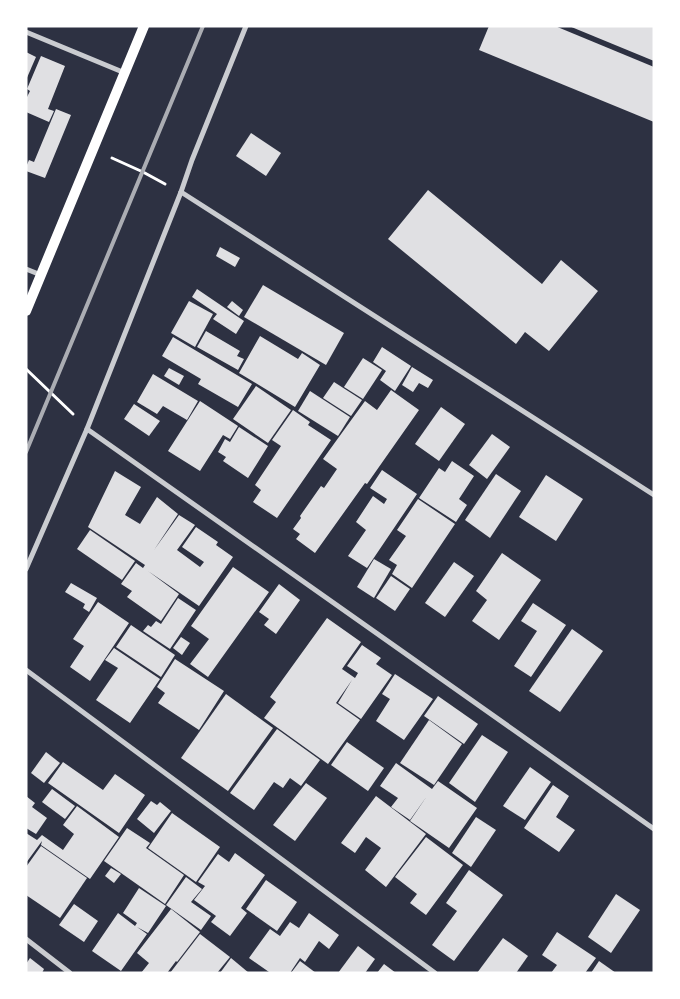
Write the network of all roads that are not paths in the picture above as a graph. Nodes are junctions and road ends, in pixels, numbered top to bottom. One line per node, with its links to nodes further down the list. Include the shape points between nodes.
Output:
1 (144, 26): 4 (main road)
2 (246, 26): 5 (street)
3 (26, 32): 4 (street)
4 (124, 73): 7 (main road)
5 (181, 192): 9 (street); 10 (street)
6 (26, 268): 7 (street)
7 (41, 275): 8 (main road)
8 (26, 311)
9 (87, 429): 11 (street); 13 (street)
10 (654, 495)
11 (26, 569)
12 (26, 670): 16 (street)
13 (654, 829)
14 (26, 939): 15 (street)
15 (70, 973)
16 (435, 973)

